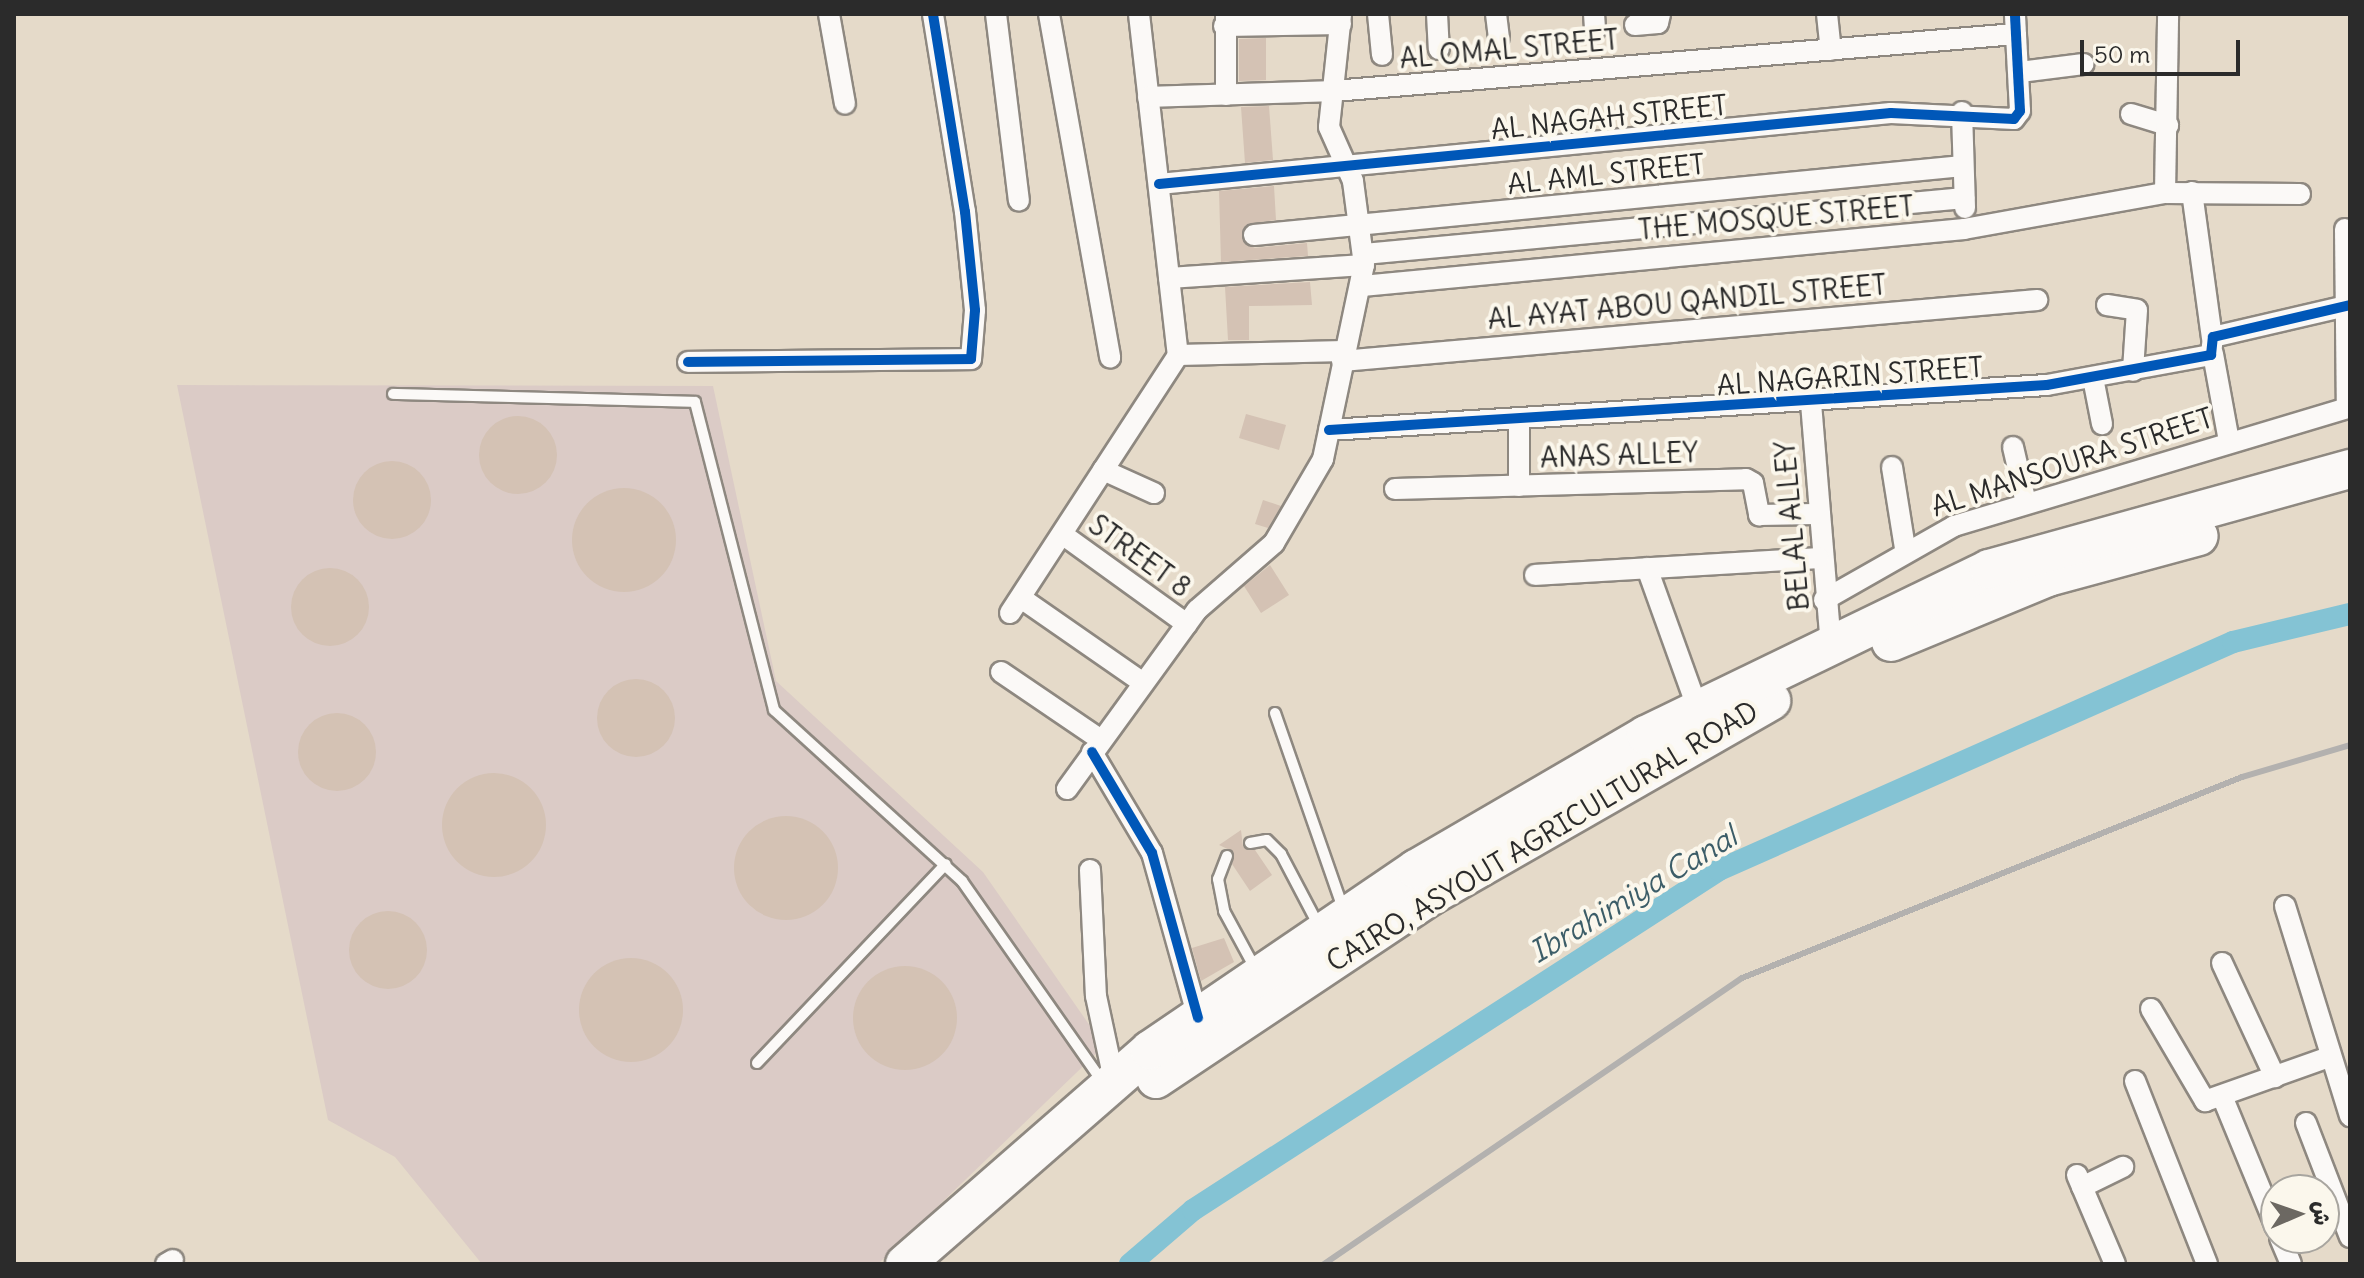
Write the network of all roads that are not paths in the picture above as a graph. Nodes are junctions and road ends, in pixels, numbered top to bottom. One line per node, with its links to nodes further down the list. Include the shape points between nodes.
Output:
1 (829, 14): 25 (street)
2 (933, 14): 50 (street, via 965,212 975,310 971,359)
3 (996, 14): 36 (street)
4 (1049, 14): 49 (street)
5 (1139, 14): 24 (street)
6 (1378, 14): 19 (street)
7 (1437, 14): 17 (street)
8 (1496, 14): 16 (street)
9 (1660, 14): 15 (street, via 1658,23)
10 (1827, 14): 18 (street)
11 (2168, 14): 28 (street)
12 (1341, 19): 13 (street); 22 (street)
13 (1225, 20): 23 (street)
14 (2016, 24): 18 (street, AL OMAL STREET); 21 (street)
15 (1635, 25)
16 (1499, 38)
17 (1439, 49)
18 (1831, 50): 22 (street, AL OMAL STREET)
19 (1382, 55)
20 (2083, 64): 21 (street)
21 (2020, 72): 26 (street, AL NAGAH STREET, via 2017,117)
22 (1334, 91): 23 (street, AL OMAL STREET); 30 (street, via 1331,136)
23 (1226, 95): 24 (street, AL OMAL STREET)
24 (1148, 97): 31 (street)
25 (845, 104)
26 (1962, 112): 29 (street); 30 (street, AL NAGAH STREET)
27 (2131, 114): 28 (street)
28 (2168, 125): 33 (street)
29 (1963, 166): 35 (street); 38 (street, AL AML STREET)
30 (1347, 168): 31 (street, AL NAGAH STREET); 38 (street)
31 (1159, 184): 42 (street)
32 (2192, 192): 33 (street, THE MOSQUE STREET); 34 (street, THE MOSQUE STREET); 46 (street)
33 (2165, 193): 37 (street, THE MOSQUE STREET)
34 (2300, 194)
35 (1964, 198): 37 (street); 41 (street)
36 (1019, 201)
37 (1966, 225): 41 (street, THE MOSQUE STREET)
38 (1360, 227): 40 (street, AL AML STREET); 41 (street)
39 (2345, 229): 45 (street)
40 (1254, 235)
41 (1363, 268): 42 (street); 48 (street)
42 (1169, 278): 47 (street)
43 (2037, 300): 48 (street, AL AYAT ABOU QANDIL STREET)
44 (2107, 305): 51 (street, via 2138,313)
45 (2345, 305): 46 (street, AL NAGARIN STREET); 55 (street)
46 (2212, 346): 51 (street, AL NAGARIN STREET); 59 (street)
47 (1178, 355): 48 (street, AL AYAT ABOU QANDIL STREET); 63 (street)
48 (1343, 356): 58 (street)
49 (1110, 358)
50 (688, 362)
51 (2133, 371): 52 (street, AL NAGARIN STREET)
52 (2093, 378): 54 (street, AL NAGARIN STREET); 57 (street)
53 (393, 394): 86 (lane, via 695,402 774,710)
54 (1811, 403): 56 (street, AL NAGARIN STREET); 69 (street, BELAL ALLEY)
55 (2348, 408): 59 (street, AL MANSOURA STREET)
56 (1519, 419): 58 (street, AL NAGARIN STREET); 64 (street)
57 (2102, 424)
58 (1329, 430): 76 (street, via 1317,473 1286,527)
59 (2229, 441): 68 (street, AL MANSOURA STREET)
60 (2013, 447): 68 (street)
61 (1892, 467): 71 (street)
62 (2350, 469): 77 (highway, CAIRO, ASYOUT AGRICULTURAL ROAD, via 2040,551 1939,590)
63 (1103, 470): 66 (street); 70 (street)
64 (1519, 486): 65 (street, ANAS ALLEY); 69 (street, ANAS ALLEY, via 1749,479 1759,515)
65 (1395, 489)
66 (1154, 493)
67 (2350, 495): 91 (highway, CAIRO, ASYOUT AGRICULTURAL ROAD, via 2048,577 1947,616 1699,737)
68 (2026, 503): 71 (street, AL MANSOURA STREET)
69 (1815, 514): 72 (street, BELAL ALLEY)
70 (1062, 534): 76 (street, STREET 8); 79 (street, via 1016,605)
71 (1905, 548): 75 (street, AL MANSOURA STREET)
72 (1818, 558): 73 (street); 75 (street, BELAL ALLEY)
73 (1647, 568): 74 (street); 80 (street)
74 (1535, 575)
75 (1824, 600): 77 (street, BELAL ALLEY)
76 (1187, 624): 79 (street)
77 (1831, 645): 80 (highway, CAIRO, ASYOUT AGRICULTURAL ROAD)
78 (1001, 672): 82 (street)
79 (1142, 682): 82 (street)
80 (1697, 707): 89 (highway, CAIRO, ASYOUT AGRICULTURAL ROAD)
81 (1275, 713): 89 (lane)
82 (1097, 746): 83 (street); 93 (street, via 1152,853)
83 (1067, 789)
84 (1250, 843): 89 (lane, via 1267,840)
85 (1227, 856): 91 (lane, via 1218,879 1224,911)
86 (946, 864): 95 (lane); 98 (lane)
87 (1090, 870): 98 (street, via 1096,996)
88 (2285, 906): 94 (street)
89 (1334, 926): 91 (highway, CAIRO, ASYOUT AGRICULTURAL ROAD)
90 (2222, 963): 96 (street)
91 (1266, 988): 93 (highway, CAIRO, ASYOUT AGRICULTURAL ROAD); 106 (highway, CAIRO, ASYOUT AGRICULTURAL ROAD, via 1113,1112)
92 (2151, 1009): 99 (street, via 2203,1100)
93 (1198, 1018): 98 (highway, CAIRO, ASYOUT AGRICULTURAL ROAD)
94 (2329, 1057): 96 (street); 100 (street)
95 (757, 1063)
96 (2275, 1077): 99 (street)
97 (2135, 1081): 108 (street)
98 (1110, 1083): 105 (highway, CAIRO, ASYOUT AGRICULTURAL ROAD)
99 (2222, 1096): 103 (street)
100 (2350, 1116)
101 (2306, 1123): 104 (street)
102 (2123, 1167): 107 (street, via 2080,1181)
103 (2260, 1188)
104 (2350, 1237)
105 (905, 1264)
106 (943, 1264)
107 (2115, 1264)
108 (2207, 1264)

